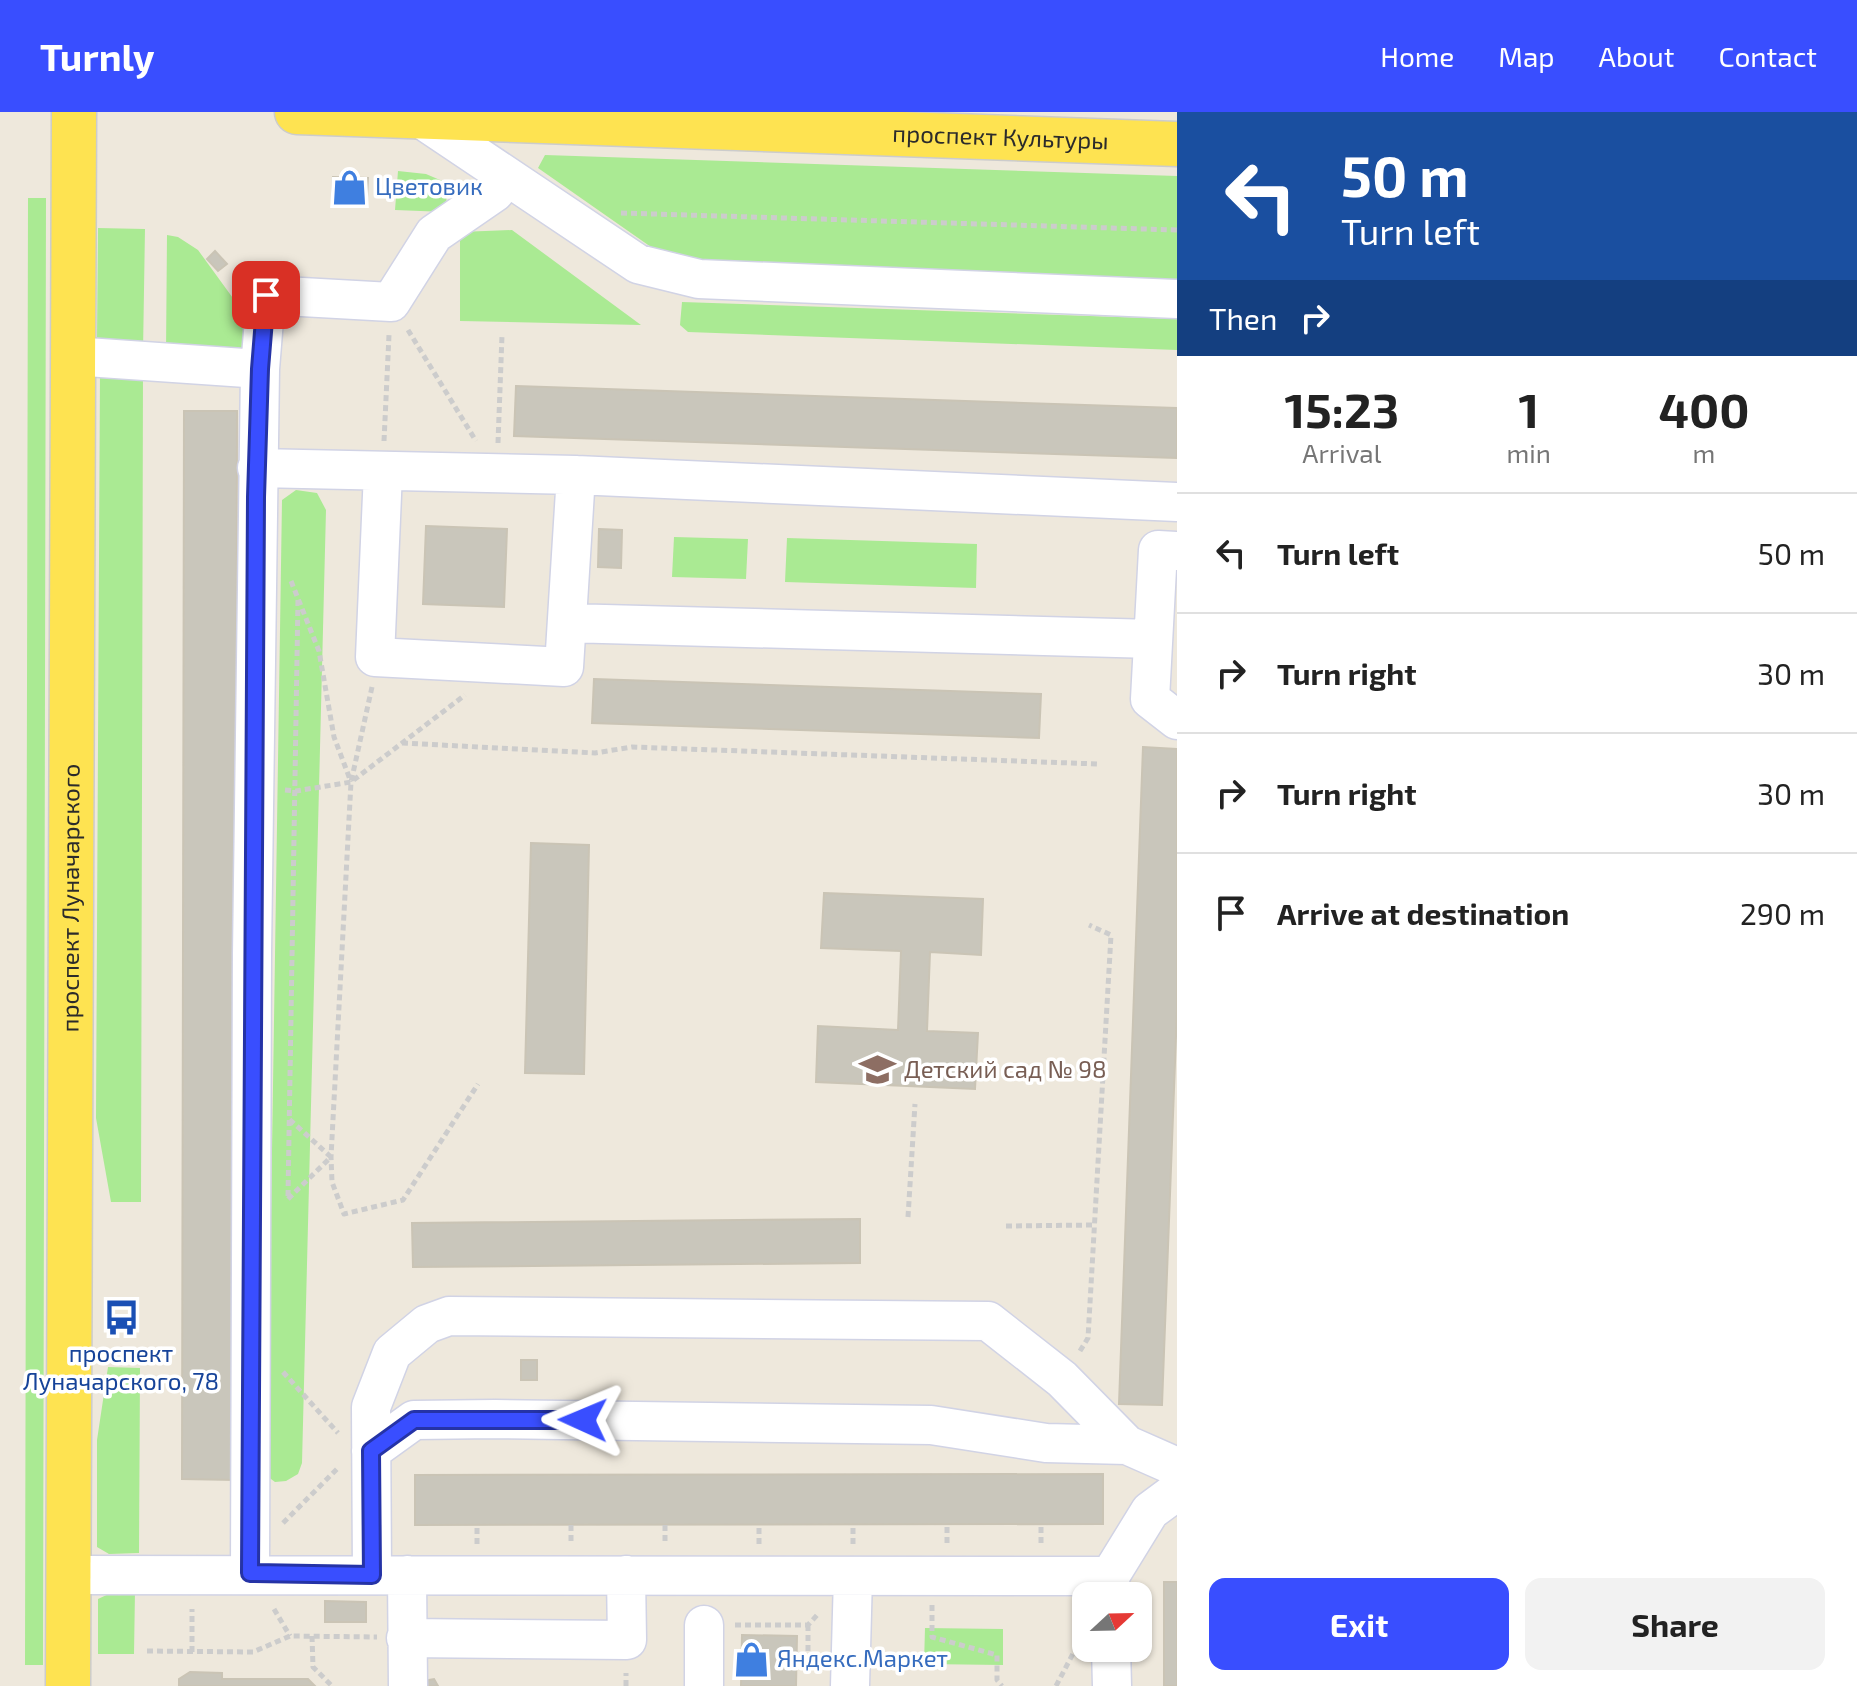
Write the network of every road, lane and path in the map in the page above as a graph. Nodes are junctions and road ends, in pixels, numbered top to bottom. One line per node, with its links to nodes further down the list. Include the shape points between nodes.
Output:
1 (74, 112): 14 (main road, проспект Луначарского)
2 (297, 112): 4 (main road, проспект Культуры)
3 (844, 112): 6 (street)
4 (417, 116): 5 (main road, проспект Культуры); 8 (street)
5 (537, 116): 6 (main road, проспект Культуры)
6 (895, 134): 7 (main road, проспект Культуры)
7 (1177, 144)
8 (507, 177): 11 (street, via 638,264 699,279); 12 (street, via 495,192 434,234)
9 (612, 212): 10 (path)
10 (1177, 230)
11 (1177, 299)
12 (391, 302): 15 (street, via 266,295); 17 (path); 18 (path)
13 (502, 335): 18 (path)
14 (72, 356): 15 (street); 53 (main road, проспект Луначарского)
15 (260, 369): 16 (street)
16 (257, 468): 17 (street); 32 (street)
17 (383, 472): 18 (street); 26 (street)
18 (497, 474): 19 (street)
19 (576, 475): 20 (street); 24 (street)
20 (1177, 502)
21 (1177, 551): 25 (street, via 1158,550)
22 (287, 571): 23 (path)
23 (298, 599): 31 (path, via 319,651 334,737); 33 (path)
24 (567, 623): 25 (street); 27 (street, via 564,667)
25 (1153, 639): 28 (street, via 1150,699)
26 (375, 657): 27 (street); 31 (path)
27 (498, 665): 29 (path)
28 (1177, 720)
29 (402, 743): 30 (path, via 595,753 632,747); 31 (path)
30 (1098, 764)
31 (351, 782): 33 (path); 39 (path)
32 (253, 788): 33 (path); 36 (street)
33 (296, 791): 38 (path)
34 (1089, 925): 41 (path, via 1111,935)
35 (478, 1084): 39 (path, via 403,1200 344,1214 332,1182)
36 (251, 1091): 38 (path); 43 (street)
37 (915, 1104): 40 (path)
38 (290, 1120): 39 (path); 39 (path, via 287,1200)
39 (331, 1157)
40 (908, 1217)
41 (1095, 1225): 42 (path); 46 (path, via 1088,1338)
42 (1006, 1226)
43 (251, 1335): 45 (path); 52 (street)
44 (284, 1357): 45 (path)
45 (283, 1372): 48 (path)
46 (1062, 1379): 47 (street); 48 (street, via 988,1321 449,1316 427,1324 392,1353 371,1407)
47 (1127, 1445): 48 (street, via 1046,1443 931,1425 495,1419 414,1420); 49 (street)
48 (363, 1451): 51 (path); 54 (street)
49 (1177, 1467)
50 (1177, 1491): 59 (street, via 1150,1511)
51 (281, 1525)
52 (250, 1573): 54 (street); 58 (street)
53 (69, 1575): 58 (street); 68 (main road, проспект Луначарского)
54 (390, 1575): 55 (street); 63 (street)
55 (626, 1575): 56 (street); 63 (street, via 627,1640)
56 (853, 1576): 57 (street); 61 (path, via 808,1625); 72 (street)
57 (932, 1576): 60 (street); 73 (path, via 932,1637 997,1655)
58 (192, 1577): 65 (path)
59 (1112, 1582)
60 (1072, 1584)
61 (704, 1625): 71 (street)
62 (312, 1636): 63 (path); 65 (path, via 290,1636 253,1652); 69 (path, via 313,1667)
63 (406, 1638): 70 (street)
64 (147, 1651): 65 (path)
65 (192, 1652)
66 (1078, 1662): 74 (path)
67 (1102, 1662): 75 (street)
68 (68, 1686)
69 (332, 1686)
70 (408, 1686)
71 (704, 1686)
72 (850, 1686)
73 (1002, 1686)
74 (1056, 1686)
75 (1112, 1686)

